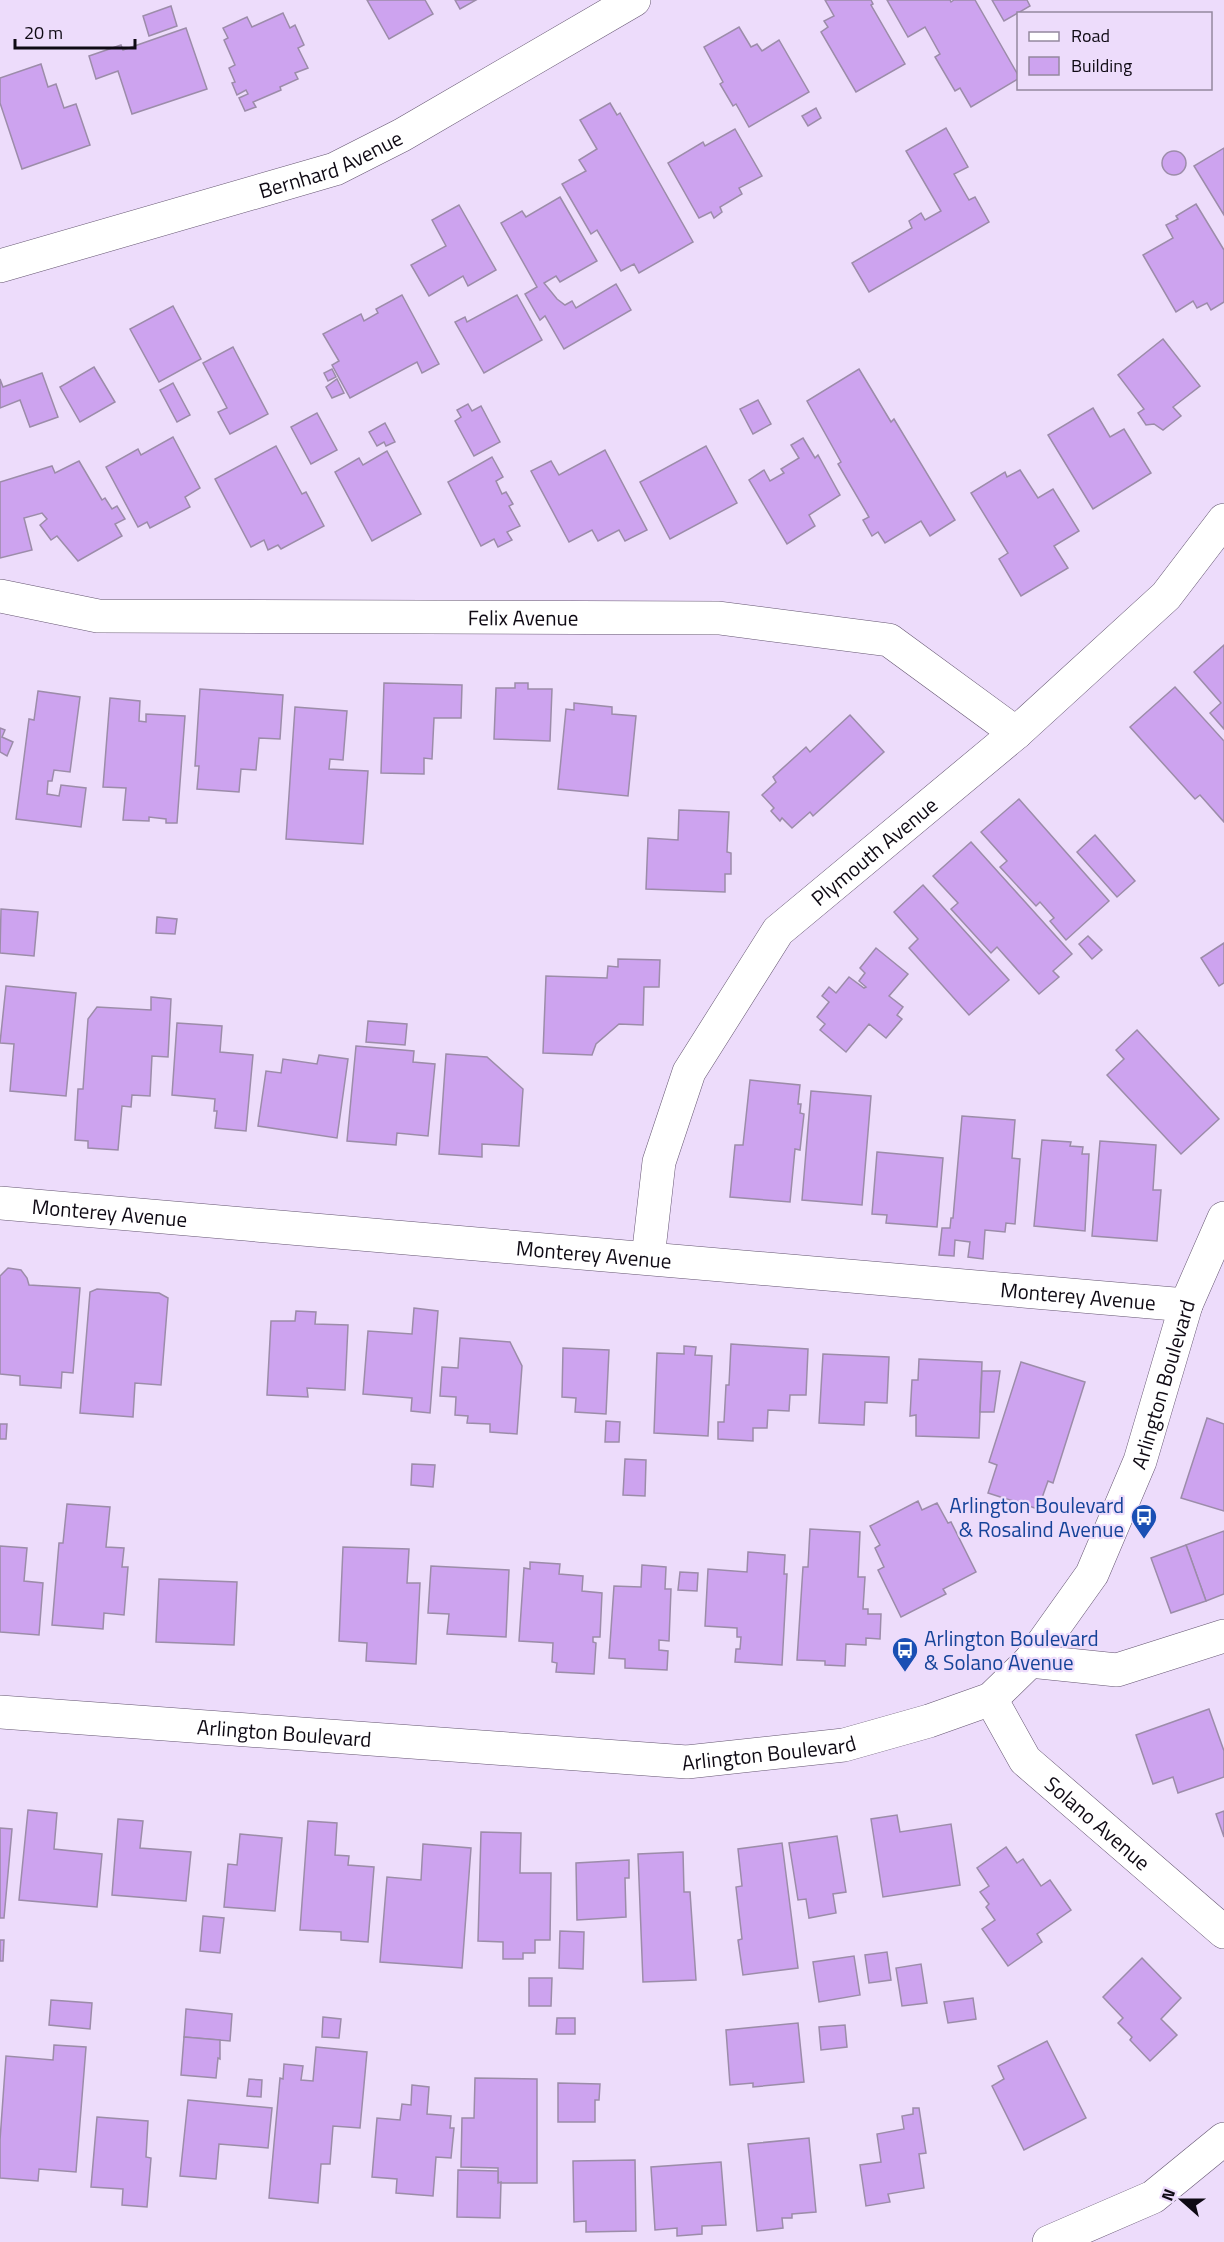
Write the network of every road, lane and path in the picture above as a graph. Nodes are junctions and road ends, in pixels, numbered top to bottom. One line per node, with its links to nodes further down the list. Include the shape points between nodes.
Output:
1 (634, 0): 2 (street, Bernhard Avenue, via 335,170)
2 (0, 266)
3 (1224, 520): 5 (street, Plymouth Avenue, via 1166,596)
4 (0, 596): 5 (street, Felix Avenue, via 98,616 719,618 889,640)
5 (1016, 734): 8 (street, Plymouth Avenue, via 777,931 689,1071 659,1162)
6 (0, 1203): 8 (street, Monterey Avenue)
7 (1224, 1218): 9 (street, Arlington Boulevard)
8 (648, 1258): 9 (street, Monterey Avenue)
9 (1186, 1305): 11 (street, Arlington Boulevard, via 1140,1461 1092,1574)
10 (1224, 1636): 11 (street, via 1117,1670)
11 (1030, 1661): 12 (street, Arlington Boulevard)
12 (991, 1700): 13 (street, Arlington Boulevard, via 844,1745 687,1762); 14 (street, Solano Avenue, via 1024,1760)
13 (0, 1712)
14 (1224, 1932)
15 (1224, 2139): 16 (street, via 1153,2198)
16 (1049, 2242)

